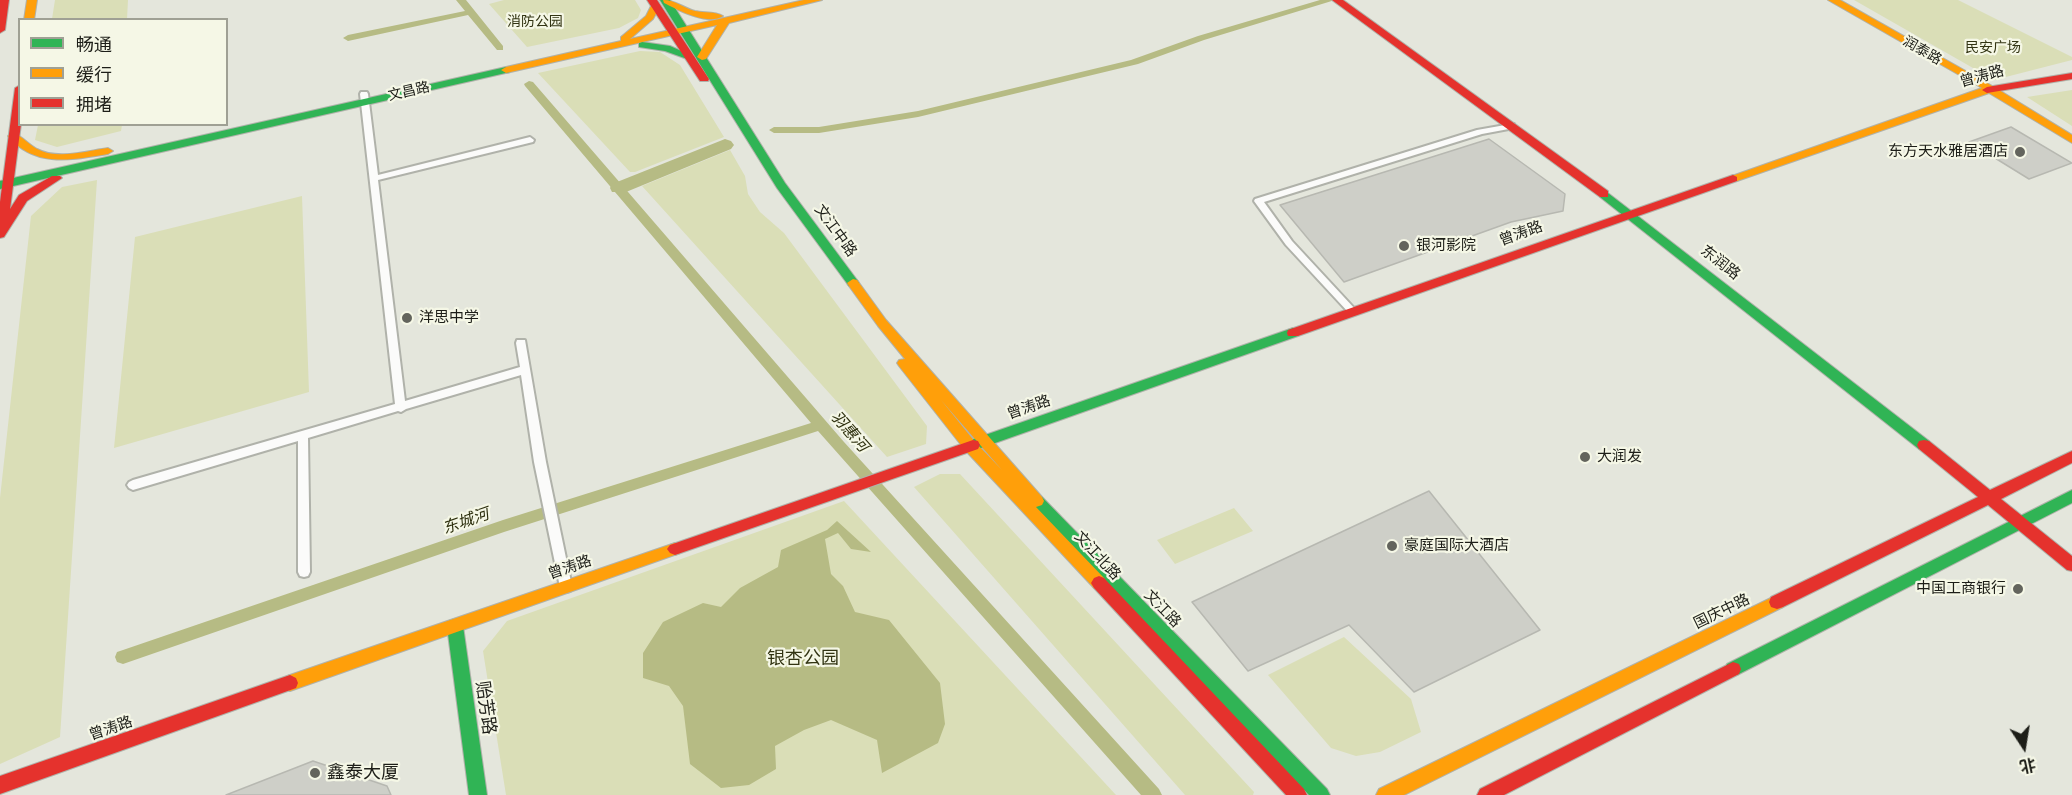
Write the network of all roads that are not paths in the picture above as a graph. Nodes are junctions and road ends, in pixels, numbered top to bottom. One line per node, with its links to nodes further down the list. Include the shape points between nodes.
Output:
1 (4, 0): 11 (main road)
2 (32, 0): 8 (main road)
3 (792, 0): 9 (main road, 文昌路)
4 (817, 0): 9 (main road, 文昌路)
5 (1337, 0): 18 (main road, 东润路)
6 (1833, 0): 15 (main road, 润泰路)
7 (659, 2): 9 (main road); 10 (main road, 文江中路); 12 (main road)
8 (29, 18)
9 (721, 19): 10 (main road, 文昌路); 13 (main road)
10 (678, 29): 12 (main road, 文昌路); 13 (main road, 文江中路)
11 (0, 30)
12 (627, 41): 13 (main road); 16 (main road, 文昌路)
13 (696, 57): 33 (main road, 文江中路, via 781,185 882,323); 34 (main road, 文江中路, via 781,199 870,321)
14 (2072, 76): 15 (main road, 曾涛路)
15 (1990, 89): 21 (main road, 润泰路); 26 (main road, 曾涛路)
16 (365, 98): 22 (main road, 文昌路); 23 (main road, 文昌路); 25 (street)
17 (18, 102): 19 (main road)
18 (1511, 126): 26 (main road, 东润路); 28 (street, via 1480,132 1258,201 1288,243)
19 (13, 136): 22 (main road, via 27,150 40,155); 24 (main road)
20 (530, 140): 25 (street)
21 (2072, 140)
22 (108, 151): 24 (main road, 文昌路)
23 (88, 164): 24 (main road, 文昌路); 27 (main road, via 29,192)
24 (5, 178): 27 (main road)
25 (375, 178): 31 (street)
26 (1630, 213): 28 (main road, 曾涛路); 38 (main road, 东润路)
27 (0, 234)
28 (1352, 311): 33 (main road, 曾涛路)
29 (521, 343): 30 (street)
30 (524, 370): 31 (street); 42 (street)
31 (401, 408): 32 (street)
32 (303, 434): 36 (street); 41 (street)
33 (984, 441): 34 (main road, 曾涛路); 47 (main road, 文江路, via 1122,591)
34 (970, 446): 42 (main road, 曾涛路); 46 (main road, 文江北路)
35 (2072, 457): 38 (main road, 国庆中路)
36 (133, 485)
37 (2072, 496): 39 (main road)
38 (1991, 498): 39 (main road, 东润路); 48 (main road, 国庆中路)
39 (2020, 522): 40 (main road, 东润路); 49 (main road)
40 (2072, 566)
41 (304, 572)
42 (566, 587): 43 (main road, 曾涛路)
43 (455, 626): 44 (main road, 曾涛路); 45 (main road, 贻芳路)
44 (0, 785)
45 (478, 795)
46 (1298, 795)
47 (1321, 795)
48 (1385, 795)
49 (1486, 795)

